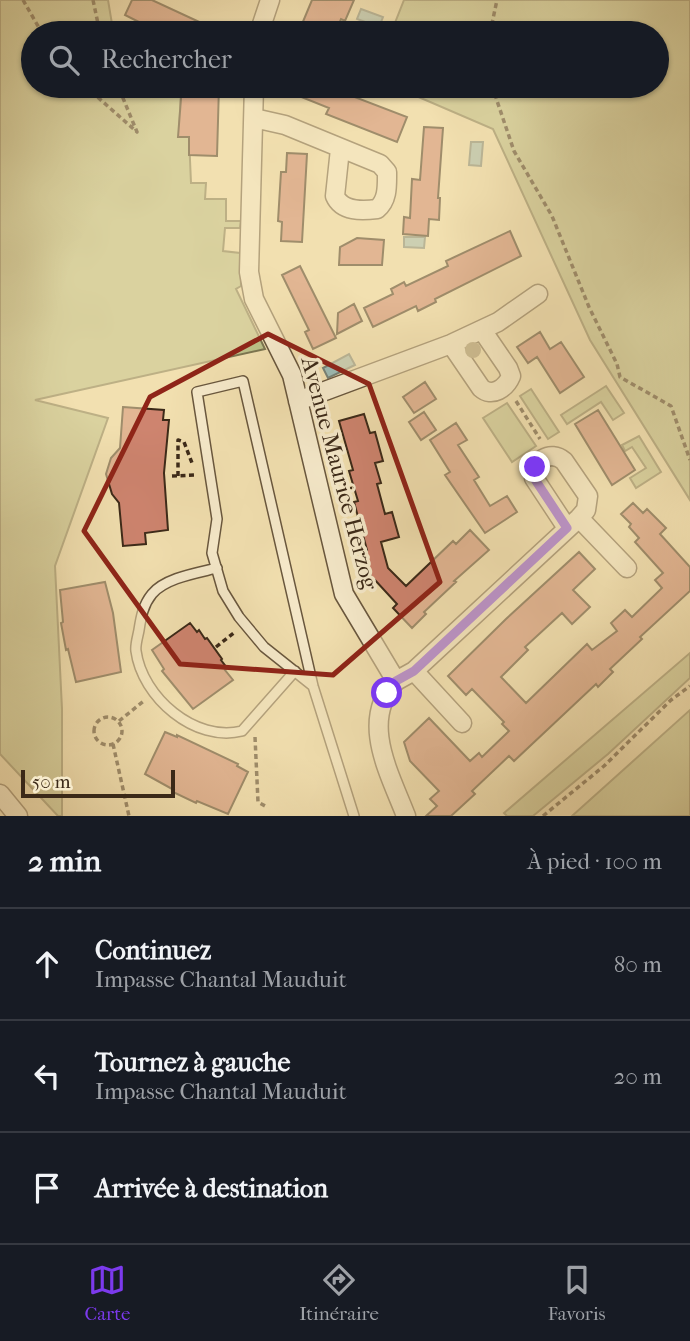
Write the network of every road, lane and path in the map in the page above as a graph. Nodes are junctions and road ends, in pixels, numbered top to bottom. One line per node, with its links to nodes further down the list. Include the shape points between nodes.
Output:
1 (23, 0): 5 (path)
2 (93, 0): 6 (path)
3 (270, 0): 7 (street)
4 (497, 0): 8 (path)
5 (35, 21)
6 (97, 21)
7 (263, 21)
8 (493, 21)
9 (99, 98): 10 (path, via 137,132)
10 (123, 98)
11 (254, 98): 13 (street, Avenue Maurice Herzog)
12 (496, 98): 21 (path, via 514,150 552,216 620,377 671,406)
13 (254, 118): 14 (street, via 285,125); 19 (street, Avenue Maurice Herzog, via 250,286 288,363)
14 (340, 149)
15 (538, 294): 16 (street)
16 (482, 330): 17 (street); 18 (street, via 508,368)
17 (451, 344): 18 (street, via 485,392 493,393); 19 (street)
18 (505, 385): 20 (path)
19 (298, 401): 31 (street, Avenue Maurice Herzog, via 344,594)
20 (551, 456): 24 (street, via 564,461 588,496 586,510); 24 (street, via 538,462 534,478)
21 (690, 460)
22 (196, 475): 23 (path, via 184,442 178,440 175,476)
23 (187, 476)
24 (573, 523): 25 (street); 30 (street)
25 (627, 568)
26 (217, 569): 27 (lane, via 223,591); 32 (lane, via 212,553 217,519 197,392 243,381); 34 (lane, via 181,577 153,593 141,612 136,651)
27 (245, 624): 28 (path); 29 (lane, via 264,647)
28 (216, 647)
29 (295, 671): 32 (lane); 36 (lane)
30 (414, 671): 31 (street); 37 (street)
31 (396, 681): 44 (street, via 383,703 379,746)
32 (313, 686): 43 (lane)
33 (690, 686): 45 (path)
34 (155, 693): 35 (path); 36 (lane, via 167,709 203,730 230,734 242,731)
35 (119, 720): 38 (path, via 122,734); 38 (path, via 101,718 94,730 100,742)
36 (252, 721): 40 (path, via 258,802)
37 (462, 723)
38 (113, 744): 42 (path)
39 (0, 794): 41 (street)
40 (267, 807)
41 (18, 816)
42 (129, 816)
43 (354, 816)
44 (406, 816)
45 (543, 816)

